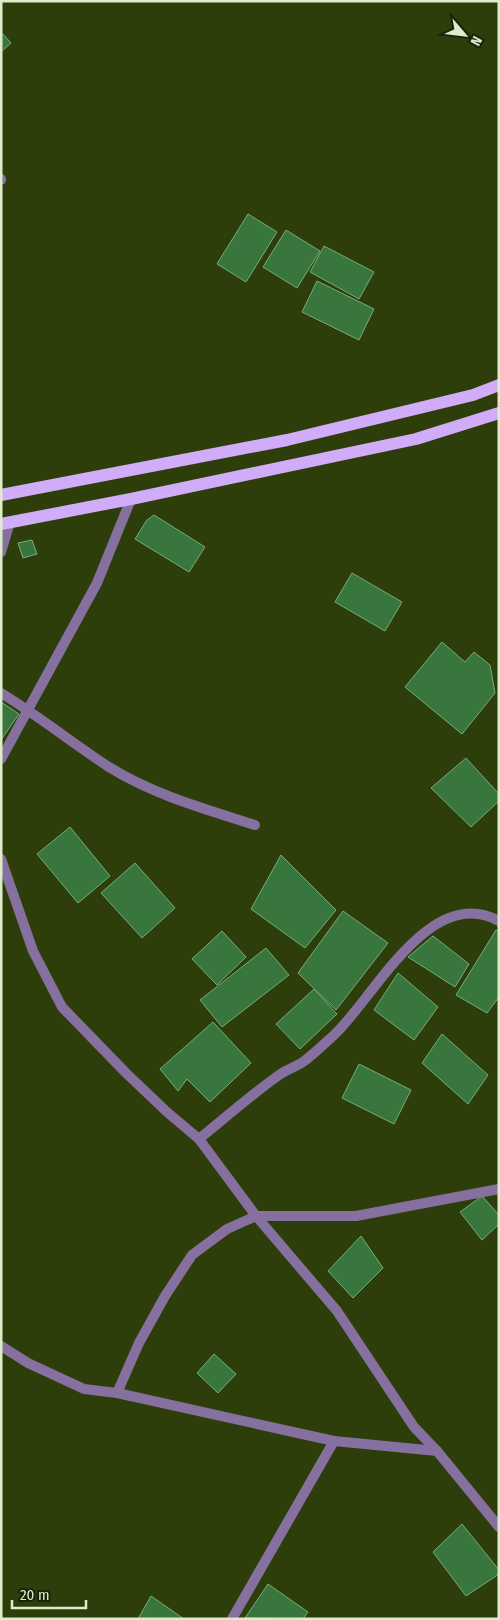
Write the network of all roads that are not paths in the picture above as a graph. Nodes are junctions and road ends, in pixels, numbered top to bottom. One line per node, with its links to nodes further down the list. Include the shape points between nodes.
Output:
1 (499, 385): 3 (main road, via 473,395 287,440)
2 (499, 413): 4 (main road, via 416,439)
3 (1, 495)
4 (131, 499): 5 (main road); 8 (street, via 97,583)
5 (6, 523): 6 (street)
6 (1, 552)
7 (1, 693): 8 (street)
8 (29, 710): 9 (street); 10 (street, via 110,767 170,798)
9 (1, 759)
10 (255, 825)
11 (1, 859): 13 (street, via 33,951 62,1007 126,1074)
12 (499, 921): 13 (street, via 489,916 468,914 446,920 416,938 336,1034)
13 (199, 1139): 15 (street)
14 (499, 1189): 15 (street, via 356,1216)
15 (256, 1216): 17 (street, via 227,1228 192,1255 139,1343); 19 (street, via 337,1311 414,1427)
16 (1, 1346): 17 (street, via 28,1363 84,1388)
17 (117, 1393): 18 (street)
18 (334, 1442): 19 (street); 21 (street)
19 (436, 1451): 20 (street)
20 (499, 1527)
21 (232, 1619)

